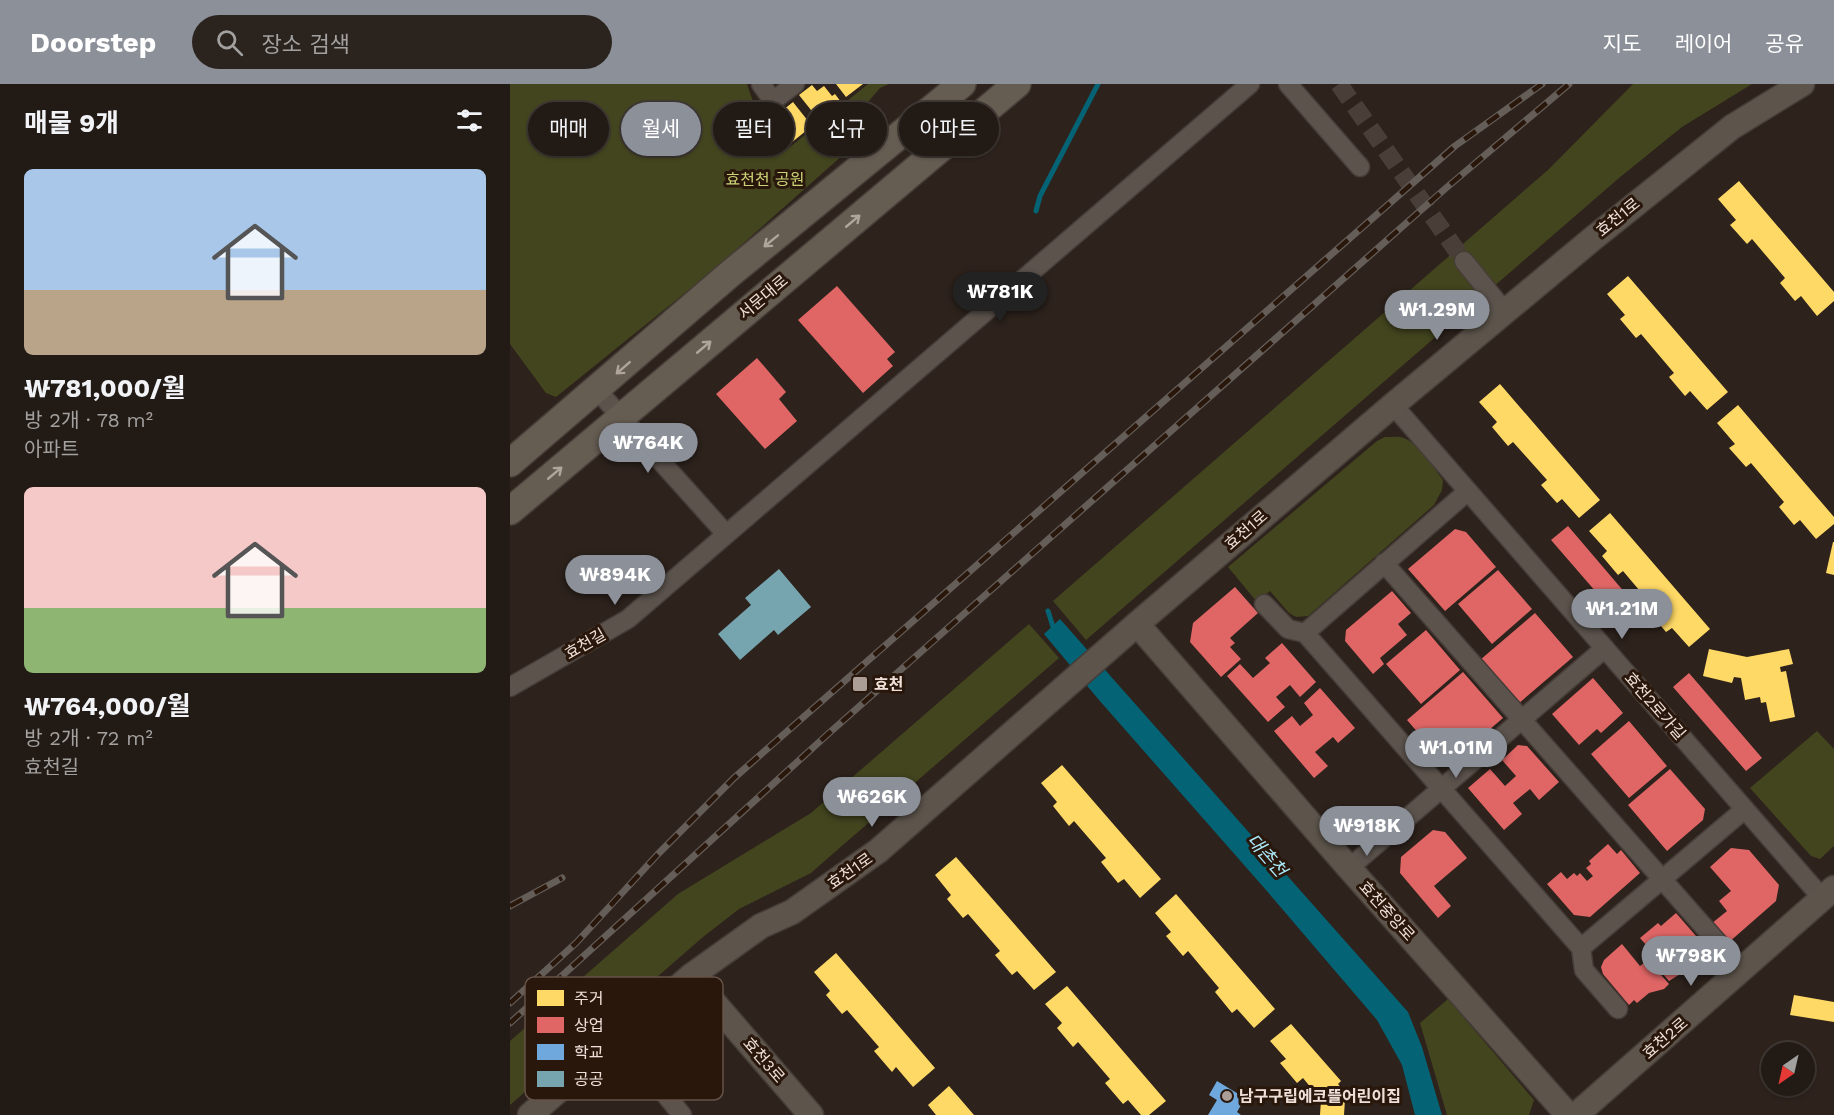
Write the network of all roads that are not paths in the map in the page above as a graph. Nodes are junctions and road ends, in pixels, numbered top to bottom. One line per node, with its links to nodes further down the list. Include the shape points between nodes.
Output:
1 (761, 84): 2 (street, via 773,101)
2 (795, 84)
3 (962, 84): 11 (main road, one-way to 11, via 731,273)
4 (1250, 84): 17 (street, 효천길)
5 (1288, 84): 8 (street)
6 (1802, 84): 10 (street, 효천1로, via 1732,127)
7 (1015, 86): 13 (main road, 서문대로, one-way to 7)
8 (1360, 167)
9 (1464, 261): 10 (street)
10 (1504, 312): 12 (street, 효천1로)
11 (597, 390): 13 (street); 14 (main road)
12 (1393, 405): 15 (street, 효천2로가길); 20 (street, 효천1로)
13 (621, 417): 16 (main road, 서문대로, one-way to 13); 17 (street)
14 (510, 463)
15 (1468, 491): 18 (street); 22 (street, 효천2로가길)
16 (510, 511)
17 (726, 534): 23 (street, 효천길, via 628,619)
18 (1384, 563): 21 (street); 24 (street)
19 (1264, 604): 21 (street, via 1288,629)
20 (1137, 624): 27 (street, 효천중앙로); 32 (street, 효천1로, via 878,851)
21 (1305, 633): 25 (street)
22 (1605, 648): 24 (street); 26 (street, 효천2로가길)
23 (510, 687)
24 (1522, 720): 25 (street); 28 (street)
25 (1441, 789): 27 (street); 30 (street)
26 (1745, 809): 28 (street); 29 (street, 효천2로가길)
27 (1349, 868): 40 (street, 효천중앙로)
28 (1663, 880): 30 (street); 31 (street)
29 (1829, 894): 31 (street, 효천2로)
30 (1581, 948): 33 (street, via 1584,970)
31 (1742, 970): 41 (street, 효천2로)
32 (691, 976)
33 (1618, 1009)
34 (723, 1013): 39 (street, 효천3로)
35 (547, 1100): 37 (street)
36 (670, 1100): 38 (street)
37 (530, 1115)
38 (682, 1115)
39 (811, 1115)
40 (1568, 1115)
41 (1576, 1115)

